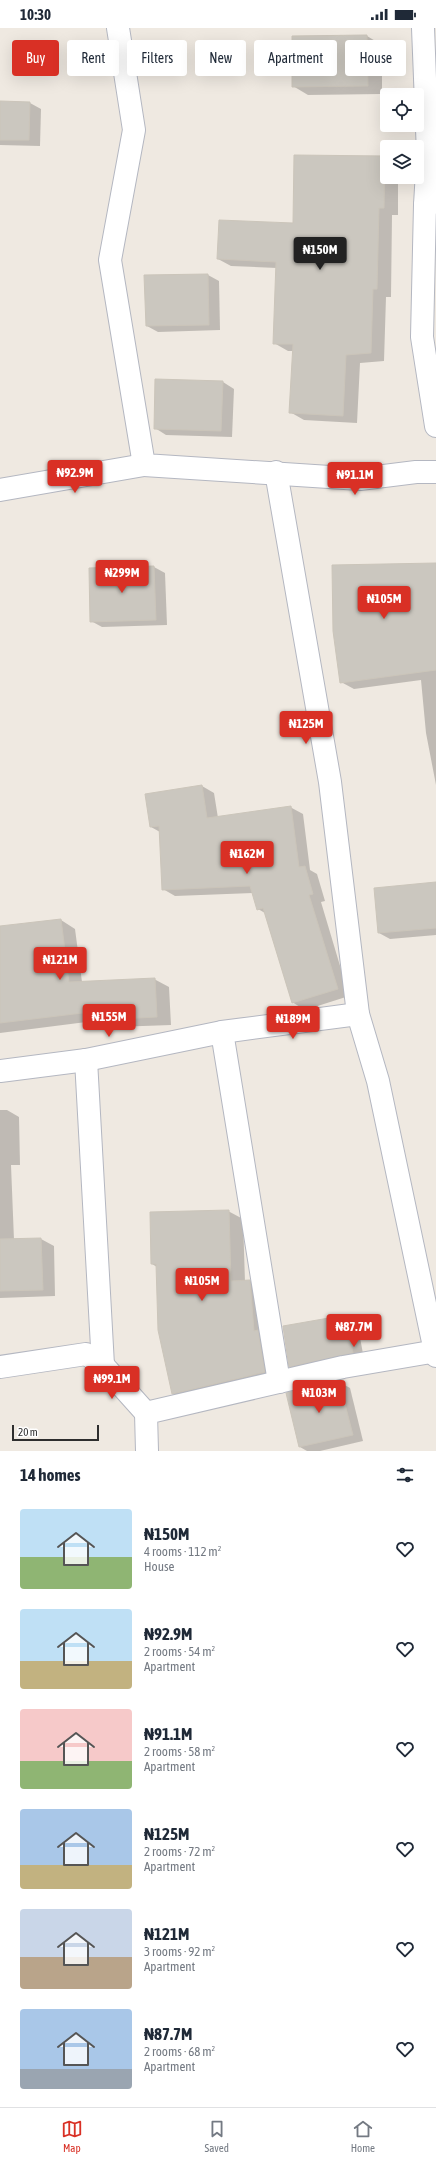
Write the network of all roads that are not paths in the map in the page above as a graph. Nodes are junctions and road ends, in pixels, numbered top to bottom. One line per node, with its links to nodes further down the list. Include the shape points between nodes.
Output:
1 (118, 28): 5 (street, via 134,130 110,260)
2 (424, 28): 3 (street)
3 (431, 203): 4 (street, via 422,337)
4 (436, 426)
5 (144, 465): 6 (street); 8 (street)
6 (276, 472): 7 (street, via 360,479); 9 (street, via 330,782)
7 (436, 472)
8 (0, 490)
9 (358, 1014): 10 (street); 13 (street, via 378,1081)
10 (222, 1032): 11 (street); 16 (street)
11 (86, 1060): 12 (street); 14 (street)
12 (0, 1071)
13 (436, 1353): 16 (street, via 343,1368)
14 (103, 1365): 15 (street, via 86,1354); 17 (street)
15 (0, 1367)
16 (279, 1382): 17 (street)
17 (146, 1413): 18 (street)
18 (147, 1451)

